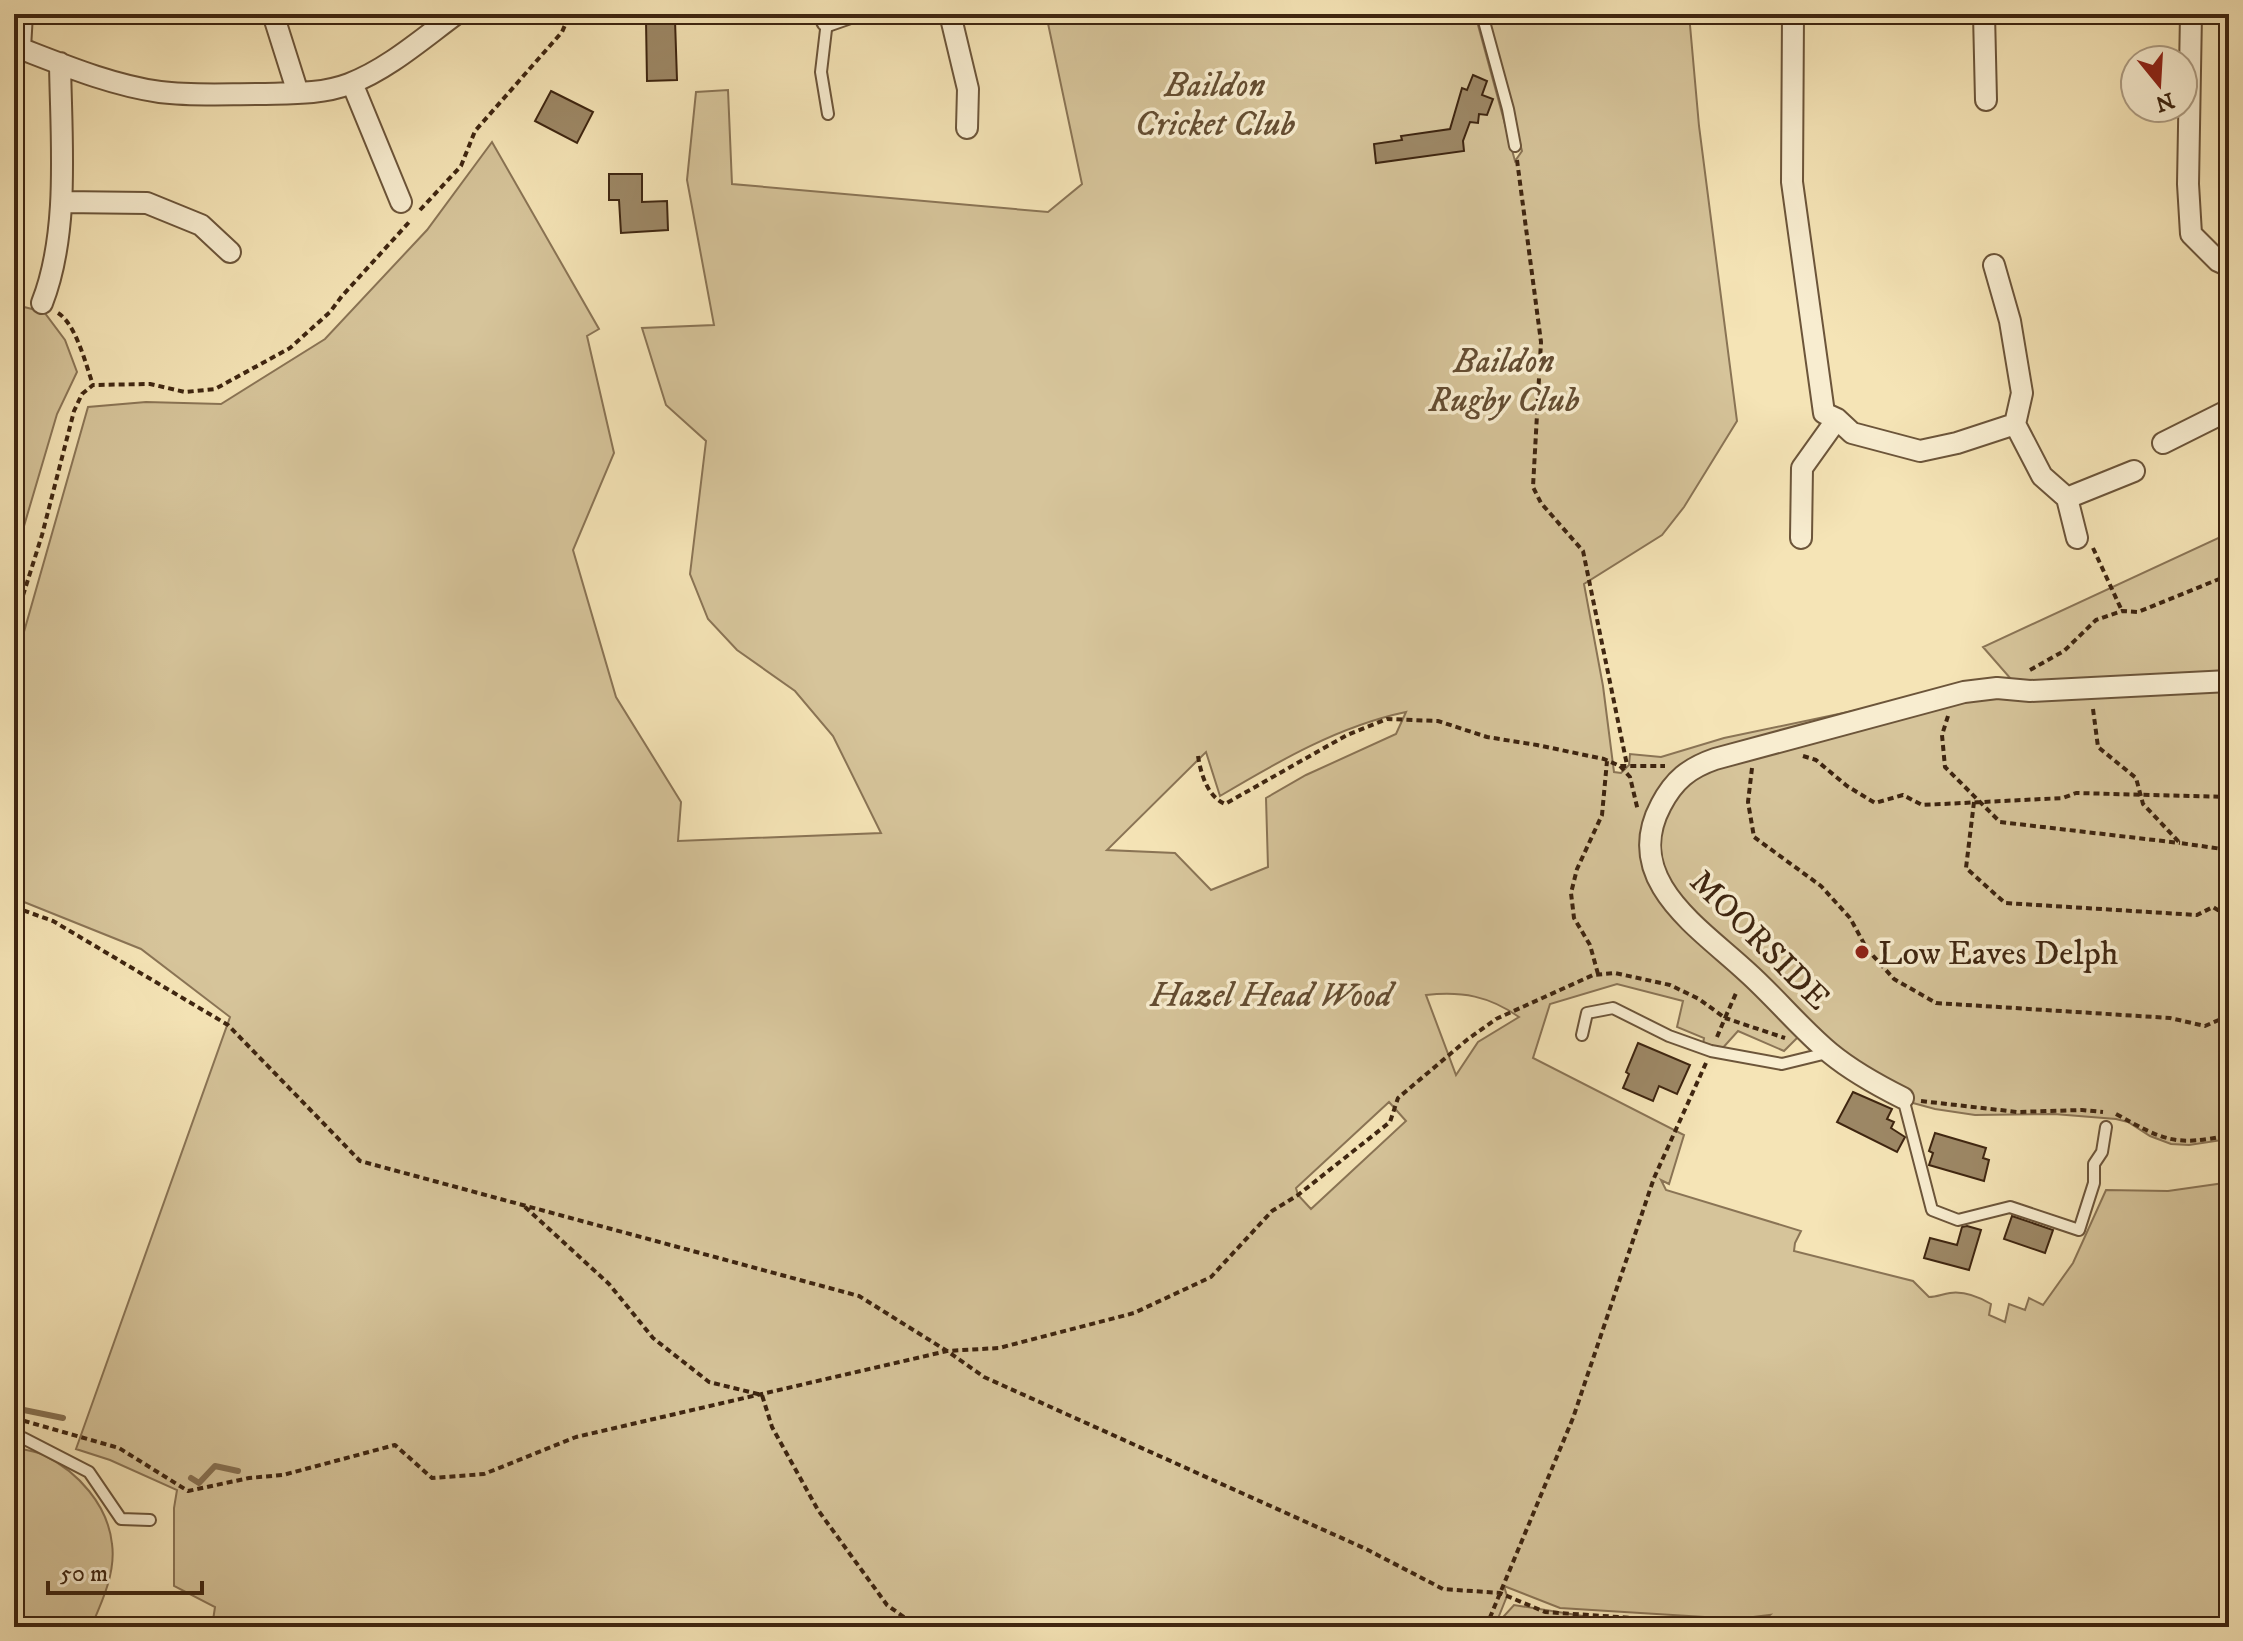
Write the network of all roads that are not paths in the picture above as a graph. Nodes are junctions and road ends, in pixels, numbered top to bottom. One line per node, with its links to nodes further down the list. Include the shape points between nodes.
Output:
1 (22, 14): 11 (street)
2 (273, 14): 14 (street)
3 (456, 14): 13 (street)
4 (847, 14): 10 (street)
5 (950, 14): 17 (street, via 968,89)
6 (1482, 14): 18 (lane)
7 (1793, 14): 26 (street, via 1792,182 1824,413)
8 (1984, 14): 15 (street)
9 (2191, 14): 23 (street, via 2191,234)
10 (827, 21): 16 (lane, via 821,72)
11 (17, 47): 12 (street)
12 (60, 63): 14 (street, via 157,91); 19 (street)
13 (352, 83): 14 (street); 20 (street)
14 (298, 93)
15 (1986, 100)
16 (828, 114)
17 (967, 128)
18 (1515, 146)
19 (62, 202): 21 (street, via 147,203 201,225); 24 (street)
20 (401, 202)
21 (230, 252)
22 (1994, 265): 27 (street, via 2022,393)
23 (2229, 266)
24 (42, 303)
25 (2229, 410): 28 (street)
26 (1837, 419): 27 (street, via 1852,433 1920,451); 31 (street, via 1802,468)
27 (2015, 424): 30 (street, via 2042,476)
28 (2163, 443)
29 (2134, 471): 30 (street)
30 (2067, 498): 32 (street)
31 (1801, 538)
32 (2077, 538)
33 (2229, 681): 35 (street, MOORSIDE, via 1964,692 1696,766 1680,777 1654,817 1649,853 1662,886 1683,917 1746,970)
34 (1582, 1035): 35 (lane, via 1587,1013 1613,1008 1711,1051 1782,1064)
35 (1829, 1053): 36 (street, MOORSIDE)
36 (1903, 1098): 37 (lane, via 1932,1210 1958,1220 2010,1207 2079,1230)
37 (2106, 1127)
38 (14, 1436): 39 (lane, via 89,1472 121,1519)
39 (150, 1520)

